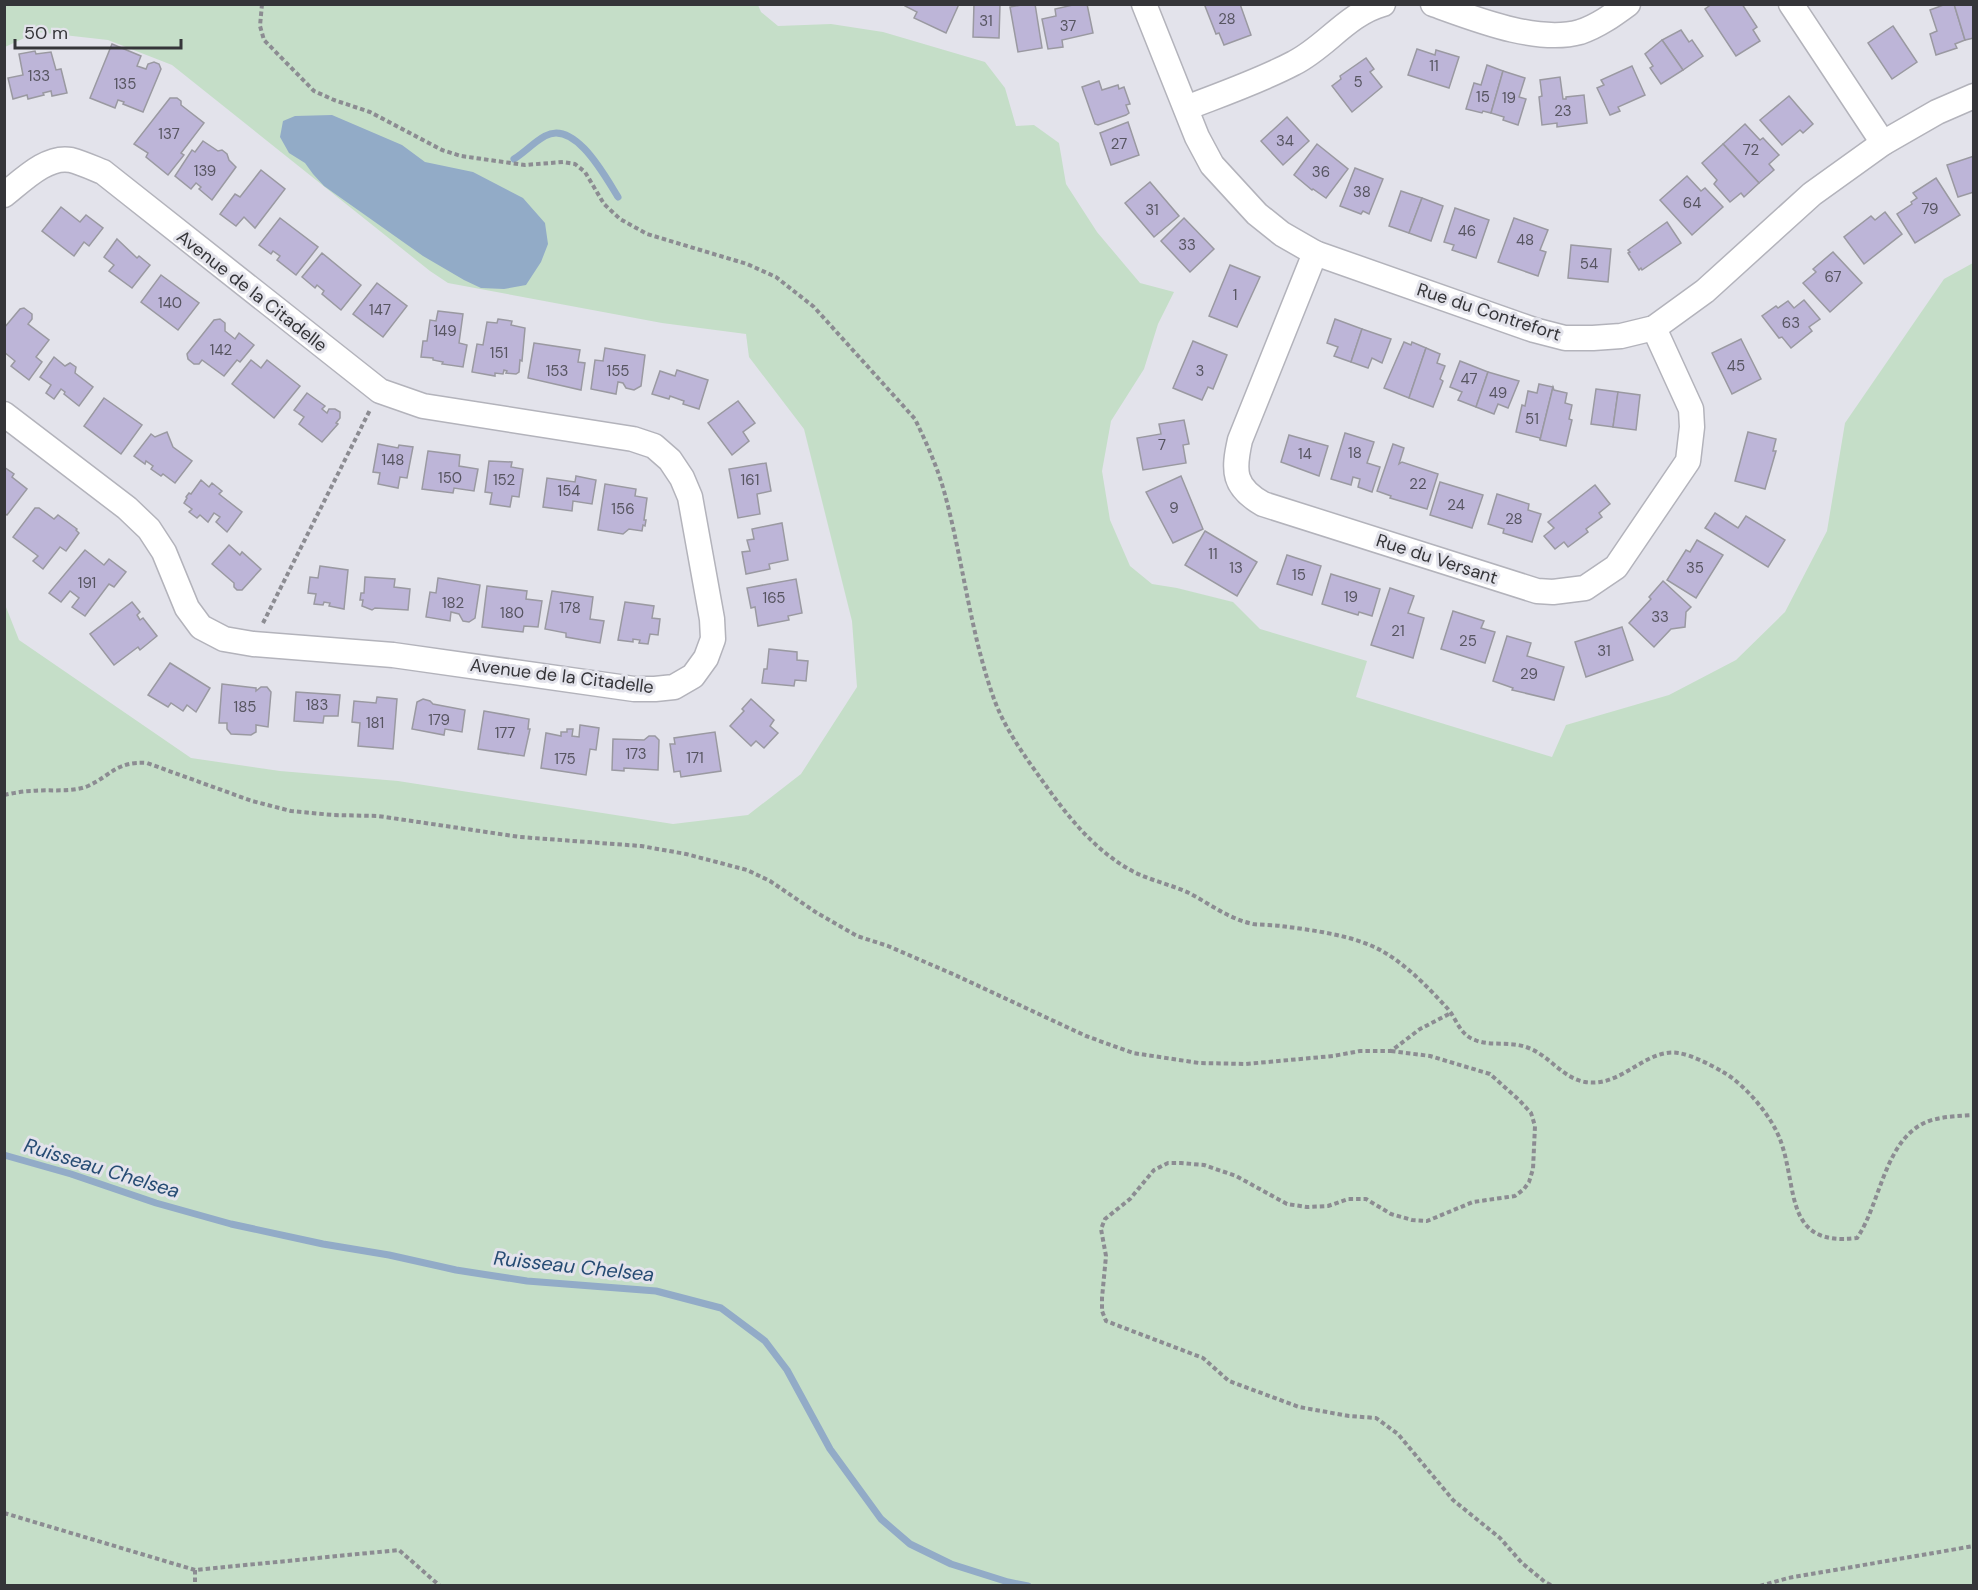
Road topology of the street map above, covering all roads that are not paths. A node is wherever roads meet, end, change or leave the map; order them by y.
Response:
1 (1144, 4) edge
2 (1383, 4) edge
3 (1433, 4) edge
4 (1628, 4) edge
5 (1791, 4) edge
6 (1974, 96) edge
7 (1186, 108) junction
8 (1883, 143) junction
9 (4, 195) edge
10 (1315, 253) junction
11 (1654, 328) junction
12 (4, 414) edge

1 - 7 street, Rue du Contrefort
2 - 7 street
3 - 4 street
5 - 8 street
6 - 8 street, Rue du Contrefort
7 - 10 street, Rue du Contrefort
8 - 11 street, Rue du Contrefort
9 - 12 street, Avenue de la Citadelle
10 - 11 street, Rue du Contrefort
10 - 11 street, Rue du Versant

